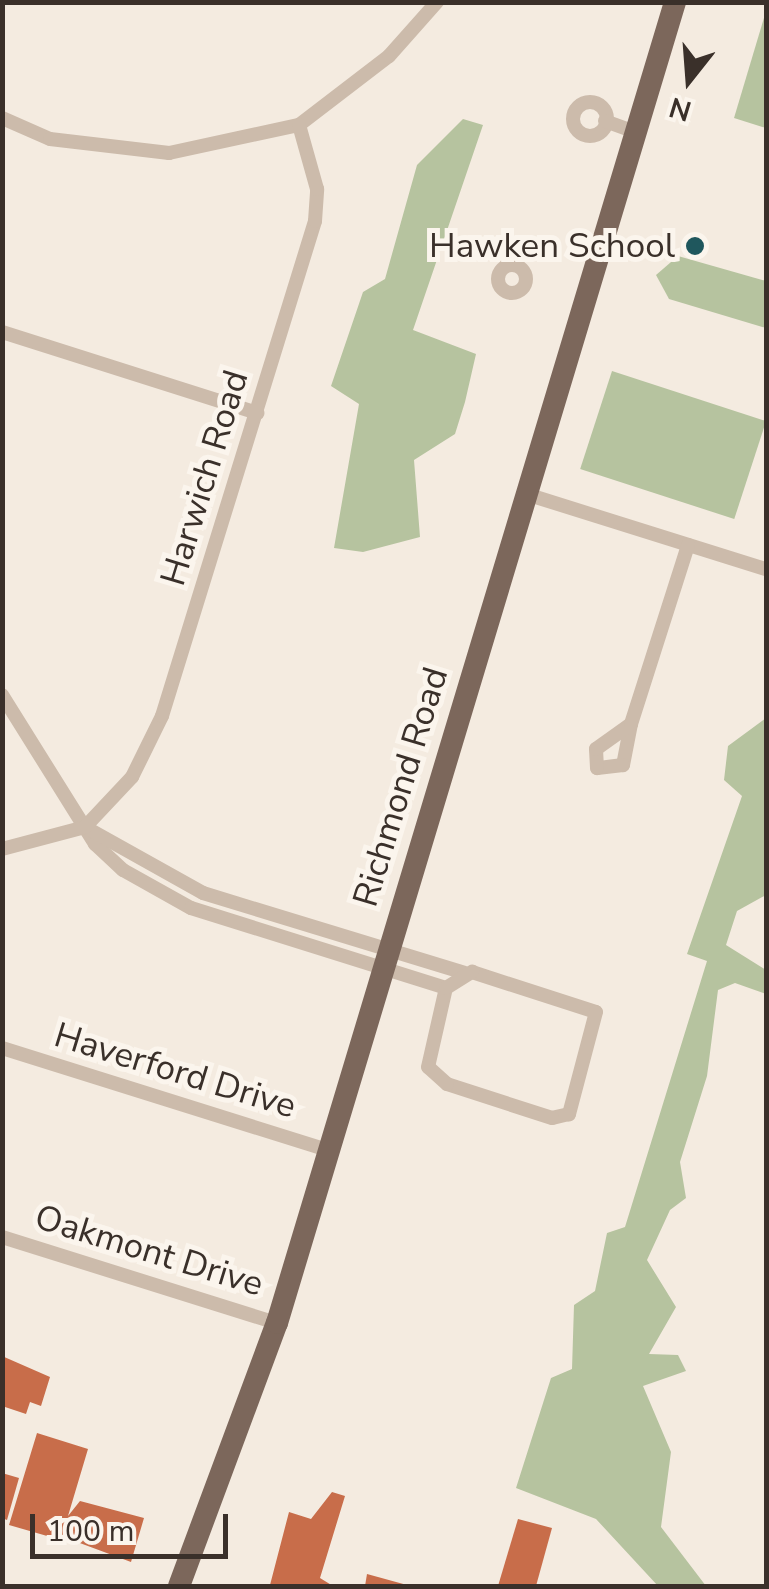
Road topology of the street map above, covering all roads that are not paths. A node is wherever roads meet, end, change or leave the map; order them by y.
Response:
1 (437, 2) edge
2 (675, 2) edge
3 (2, 118) edge
4 (605, 121) dead end
5 (300, 125) junction
6 (636, 132) junction
7 (2, 332) edge
8 (257, 412) junction
9 (526, 494) junction
10 (688, 545) junction
11 (766, 569) edge
12 (2, 695) edge
13 (631, 724) dead end
14 (84, 827) junction
15 (2, 848) edge
16 (386, 960) junction
17 (464, 973) junction
18 (446, 988) junction
19 (2, 1048) edge
20 (330, 1151) junction
21 (2, 1237) edge
22 (277, 1323) junction
23 (179, 1586) edge

1 - 5 street
2 - 6 main road, Richmond Road
3 - 5 street
4 - 6 street
5 - 8 street, Harwich Road
6 - 9 main road, Richmond Road
7 - 8 street
8 - 14 street, Harwich Road
9 - 10 street
9 - 16 main road, Richmond Road
10 - 11 street
10 - 13 street
12 - 14 street
14 - 15 street
14 - 16 street
16 - 17 street
16 - 18 street
16 - 20 main road, Richmond Road
17 - 18 street
17 - 18 street
19 - 20 street, Haverford Drive
20 - 22 main road, Richmond Road
21 - 22 street, Oakmont Drive
22 - 23 main road, Richmond Road

